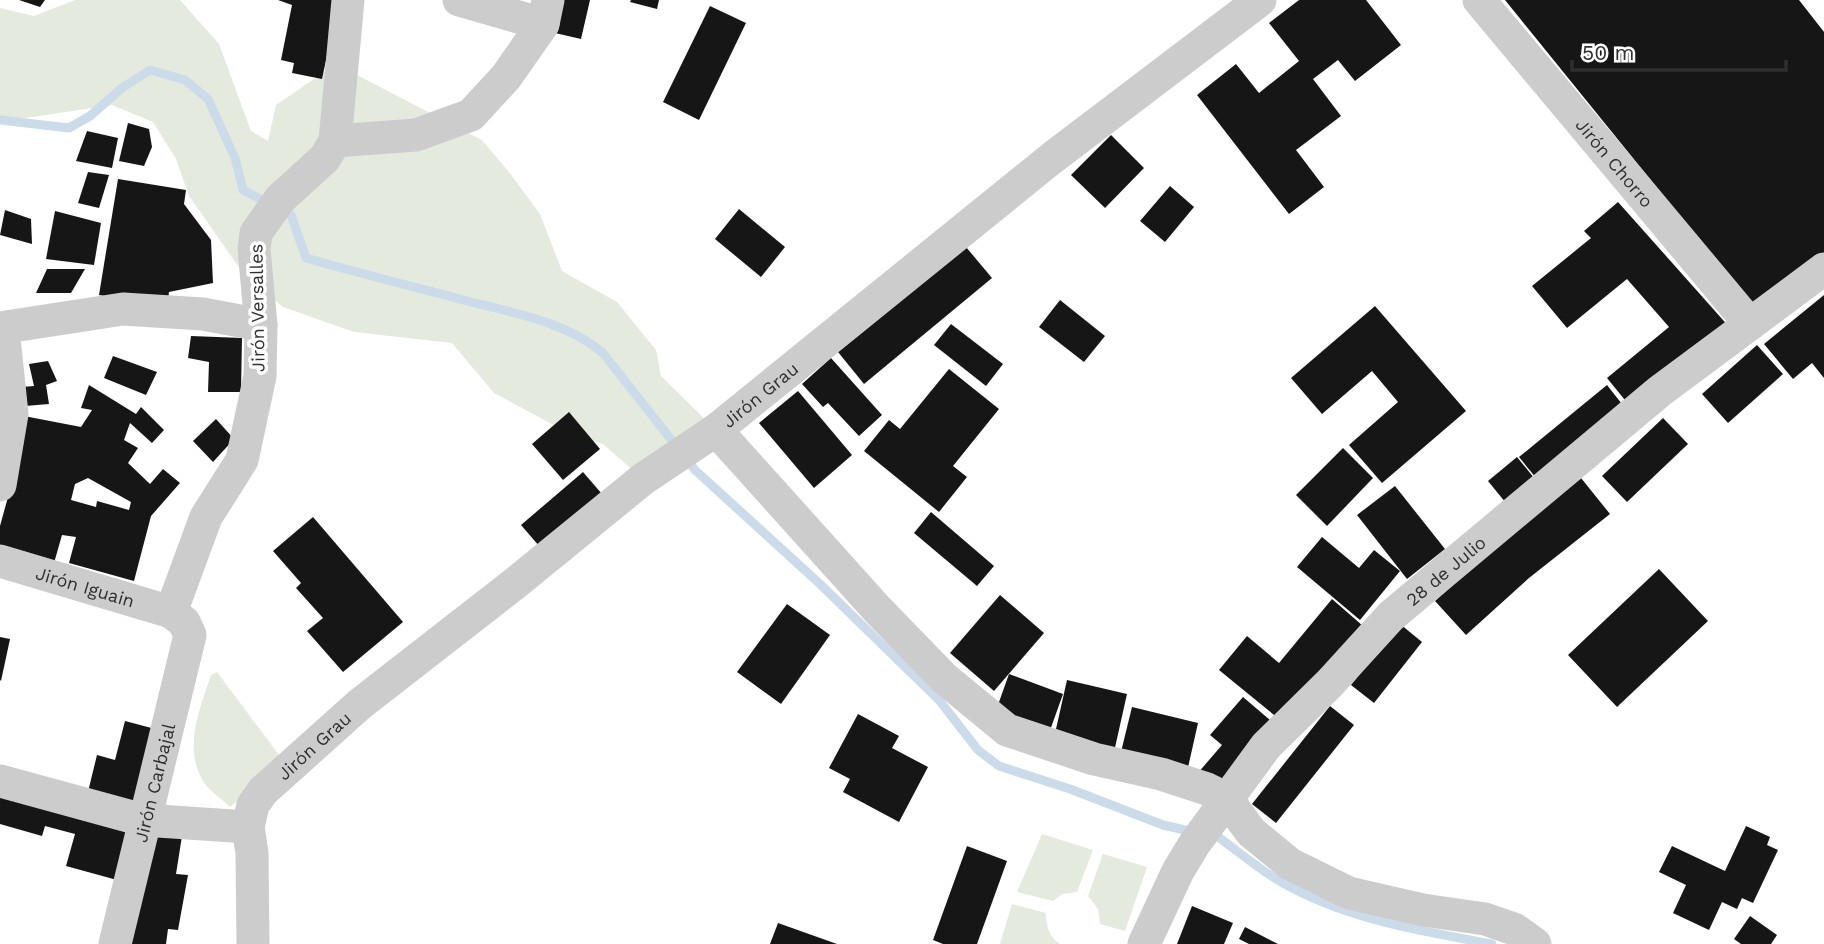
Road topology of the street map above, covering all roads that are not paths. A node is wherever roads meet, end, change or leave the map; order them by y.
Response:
1 (348, 0) edge
2 (460, 0) edge
3 (1259, 0) edge
4 (1479, 0) edge
5 (546, 12) edge
6 (330, 149) junction
7 (1824, 269) edge
8 (1750, 324) junction
9 (261, 325) junction
10 (1, 328) edge
11 (716, 429) junction
12 (0, 485) edge
13 (0, 561) edge
14 (178, 617) junction
15 (0, 781) edge
16 (1225, 802) junction
17 (144, 820) junction
18 (250, 840) junction
19 (1529, 939) edge
20 (115, 944) edge
21 (253, 944) edge
22 (1144, 944) edge

1 - 6 street
2 - 5 street
3 - 11 street, Jirón Grau
4 - 8 street, Jirón Chorro
5 - 6 street
6 - 9 street, Jirón Versalles
7 - 8 street, 28 de Julio
8 - 16 street, 28 de Julio
9 - 10 street
9 - 14 street, Jirón Versalles
10 - 12 street
11 - 16 street
11 - 18 street, Jirón Grau
13 - 14 street, Jirón Iguain
14 - 17 street, Jirón Carbajal
15 - 17 street
16 - 19 street
16 - 22 street, 28 de Julio
17 - 18 street
17 - 20 street, Jirón Carbajal
18 - 21 street

